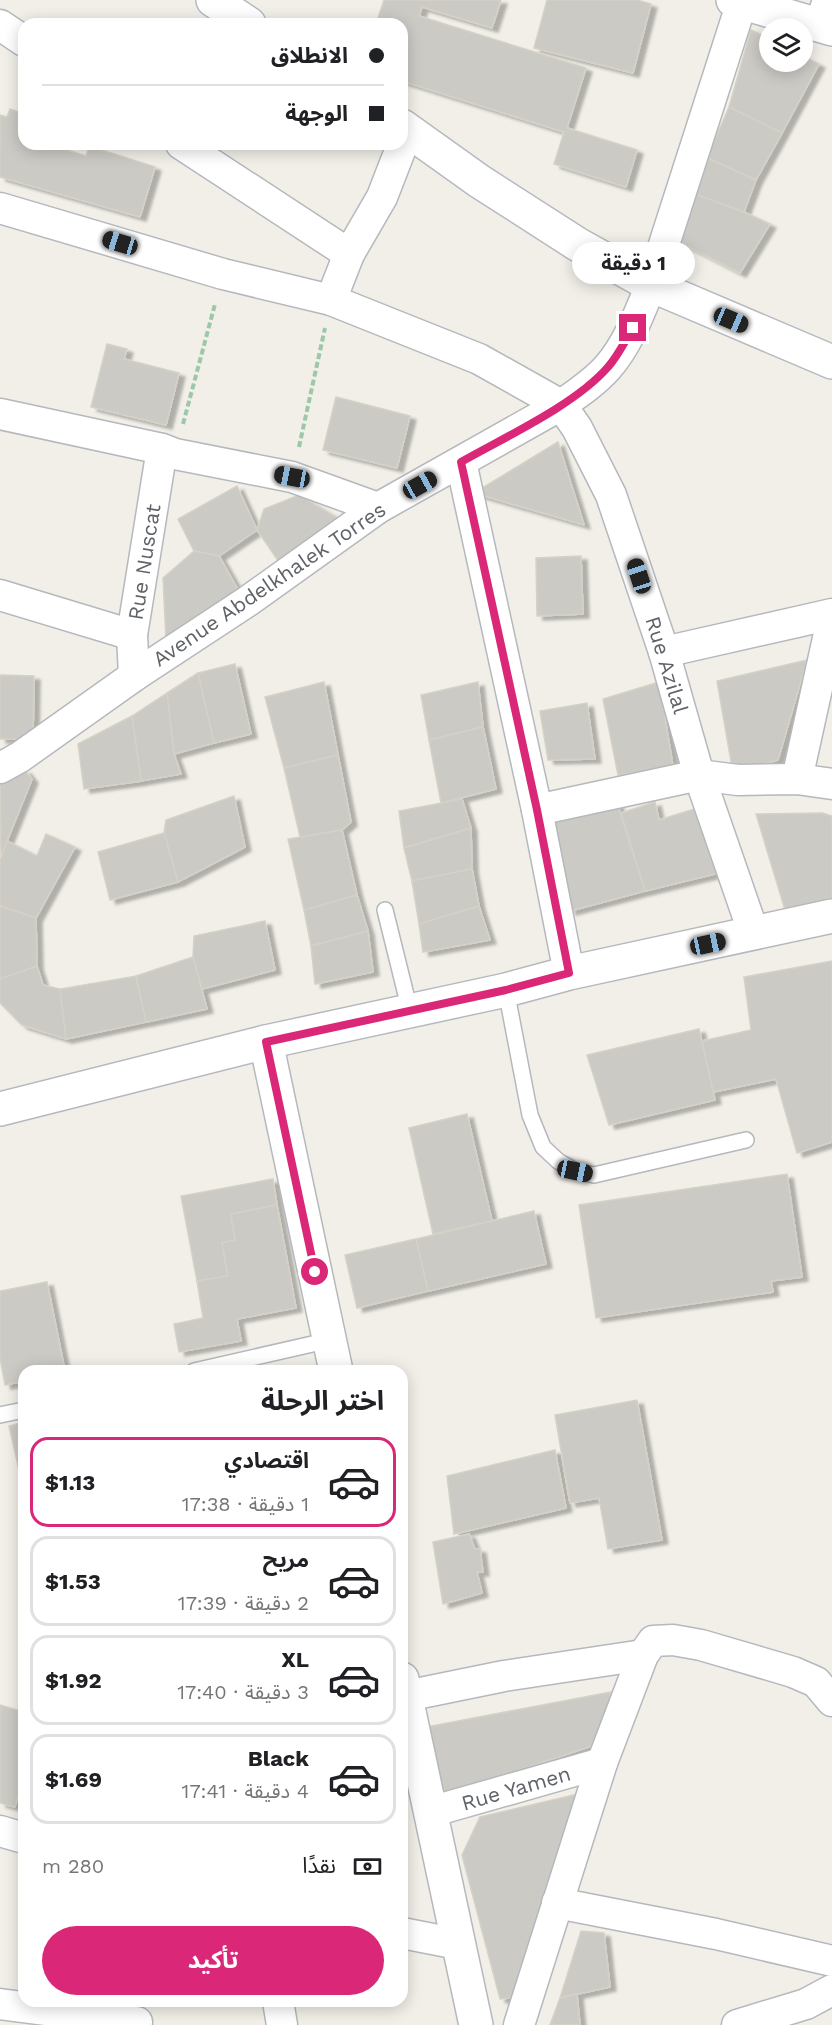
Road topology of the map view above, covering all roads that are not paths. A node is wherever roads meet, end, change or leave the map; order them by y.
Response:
1 (213, 0) edge
2 (737, 1) edge
3 (240, 18) edge
4 (827, 18) edge
5 (0, 25) edge
6 (18, 37) edge
7 (408, 130) edge
8 (190, 150) edge
9 (398, 150) edge
10 (0, 208) edge
11 (349, 254) junction
12 (651, 285) junction
13 (331, 300) junction
14 (828, 354) edge
15 (561, 405) junction
16 (0, 415) edge
17 (169, 452) junction
18 (461, 462) junction
19 (378, 508) junction
20 (0, 595) edge
21 (832, 614) edge
22 (832, 620) edge
23 (132, 634) junction
24 (664, 652) junction
25 (134, 676) junction
26 (0, 768) edge
27 (699, 775) junction
28 (797, 778) junction
29 (832, 784) edge
30 (537, 810) junction
31 (385, 910) dead end
32 (832, 916) edge
33 (754, 934) junction
34 (569, 973) junction
35 (506, 990) junction
36 (410, 1011) junction
37 (266, 1042) junction
38 (0, 1109) edge
39 (746, 1140) dead end
40 (333, 1356) edge
41 (250, 1365) edge
42 (18, 1411) edge
43 (0, 1415) edge
44 (643, 1654) junction
45 (408, 1687) edge
46 (832, 1701) edge
47 (408, 1706) edge
48 (602, 1763) junction
49 (430, 1812) junction
50 (0, 1831) edge
51 (18, 1836) edge
52 (557, 1903) junction
53 (408, 1934) edge
54 (458, 1944) junction
55 (832, 1961) edge
56 (832, 1990) edge
57 (0, 2004) edge
58 (18, 2006) edge
59 (34, 2007) edge
60 (279, 2007) edge
61 (138, 2016) edge
62 (282, 2025) edge
63 (476, 2025) edge
64 (519, 2025) edge
65 (737, 2025) edge

1 - 3 street
2 - 4 street
2 - 12 street, Avenue Abdelkhalek Torres
5 - 6 street
7 - 12 street
8 - 11 street
9 - 11 street
10 - 13 street
11 - 13 street
12 - 14 street
12 - 15 street, Avenue Abdelkhalek Torres
13 - 15 street
15 - 18 street, Avenue Abdelkhalek Torres
15 - 24 street, Rue Azilal
16 - 17 street
17 - 19 street
17 - 23 street, Rue Nuscat
18 - 19 street, Avenue Abdelkhalek Torres
18 - 30 street
19 - 25 street, Avenue Abdelkhalek Torres
20 - 23 street
21 - 24 street
22 - 28 street
23 - 25 street, Rue Nuscat
24 - 27 street, Rue Azilal
25 - 26 street, Avenue Abdelkhalek Torres
27 - 28 street
27 - 30 street
27 - 33 street, Rue Azilal
28 - 29 street
30 - 34 street
31 - 36 lane
32 - 33 street
33 - 34 street
34 - 35 street
35 - 36 street
35 - 39 lane
36 - 37 street
37 - 38 street
37 - 40 street
40 - 41 lane
42 - 43 lane
44 - 45 street
44 - 46 street
44 - 48 street
47 - 49 street
48 - 49 street, Rue Yamen
48 - 52 street
49 - 54 street
50 - 51 street
52 - 55 street
52 - 64 street
53 - 54 street
54 - 63 street
56 - 65 street
57 - 58 street
59 - 61 street
60 - 62 street

